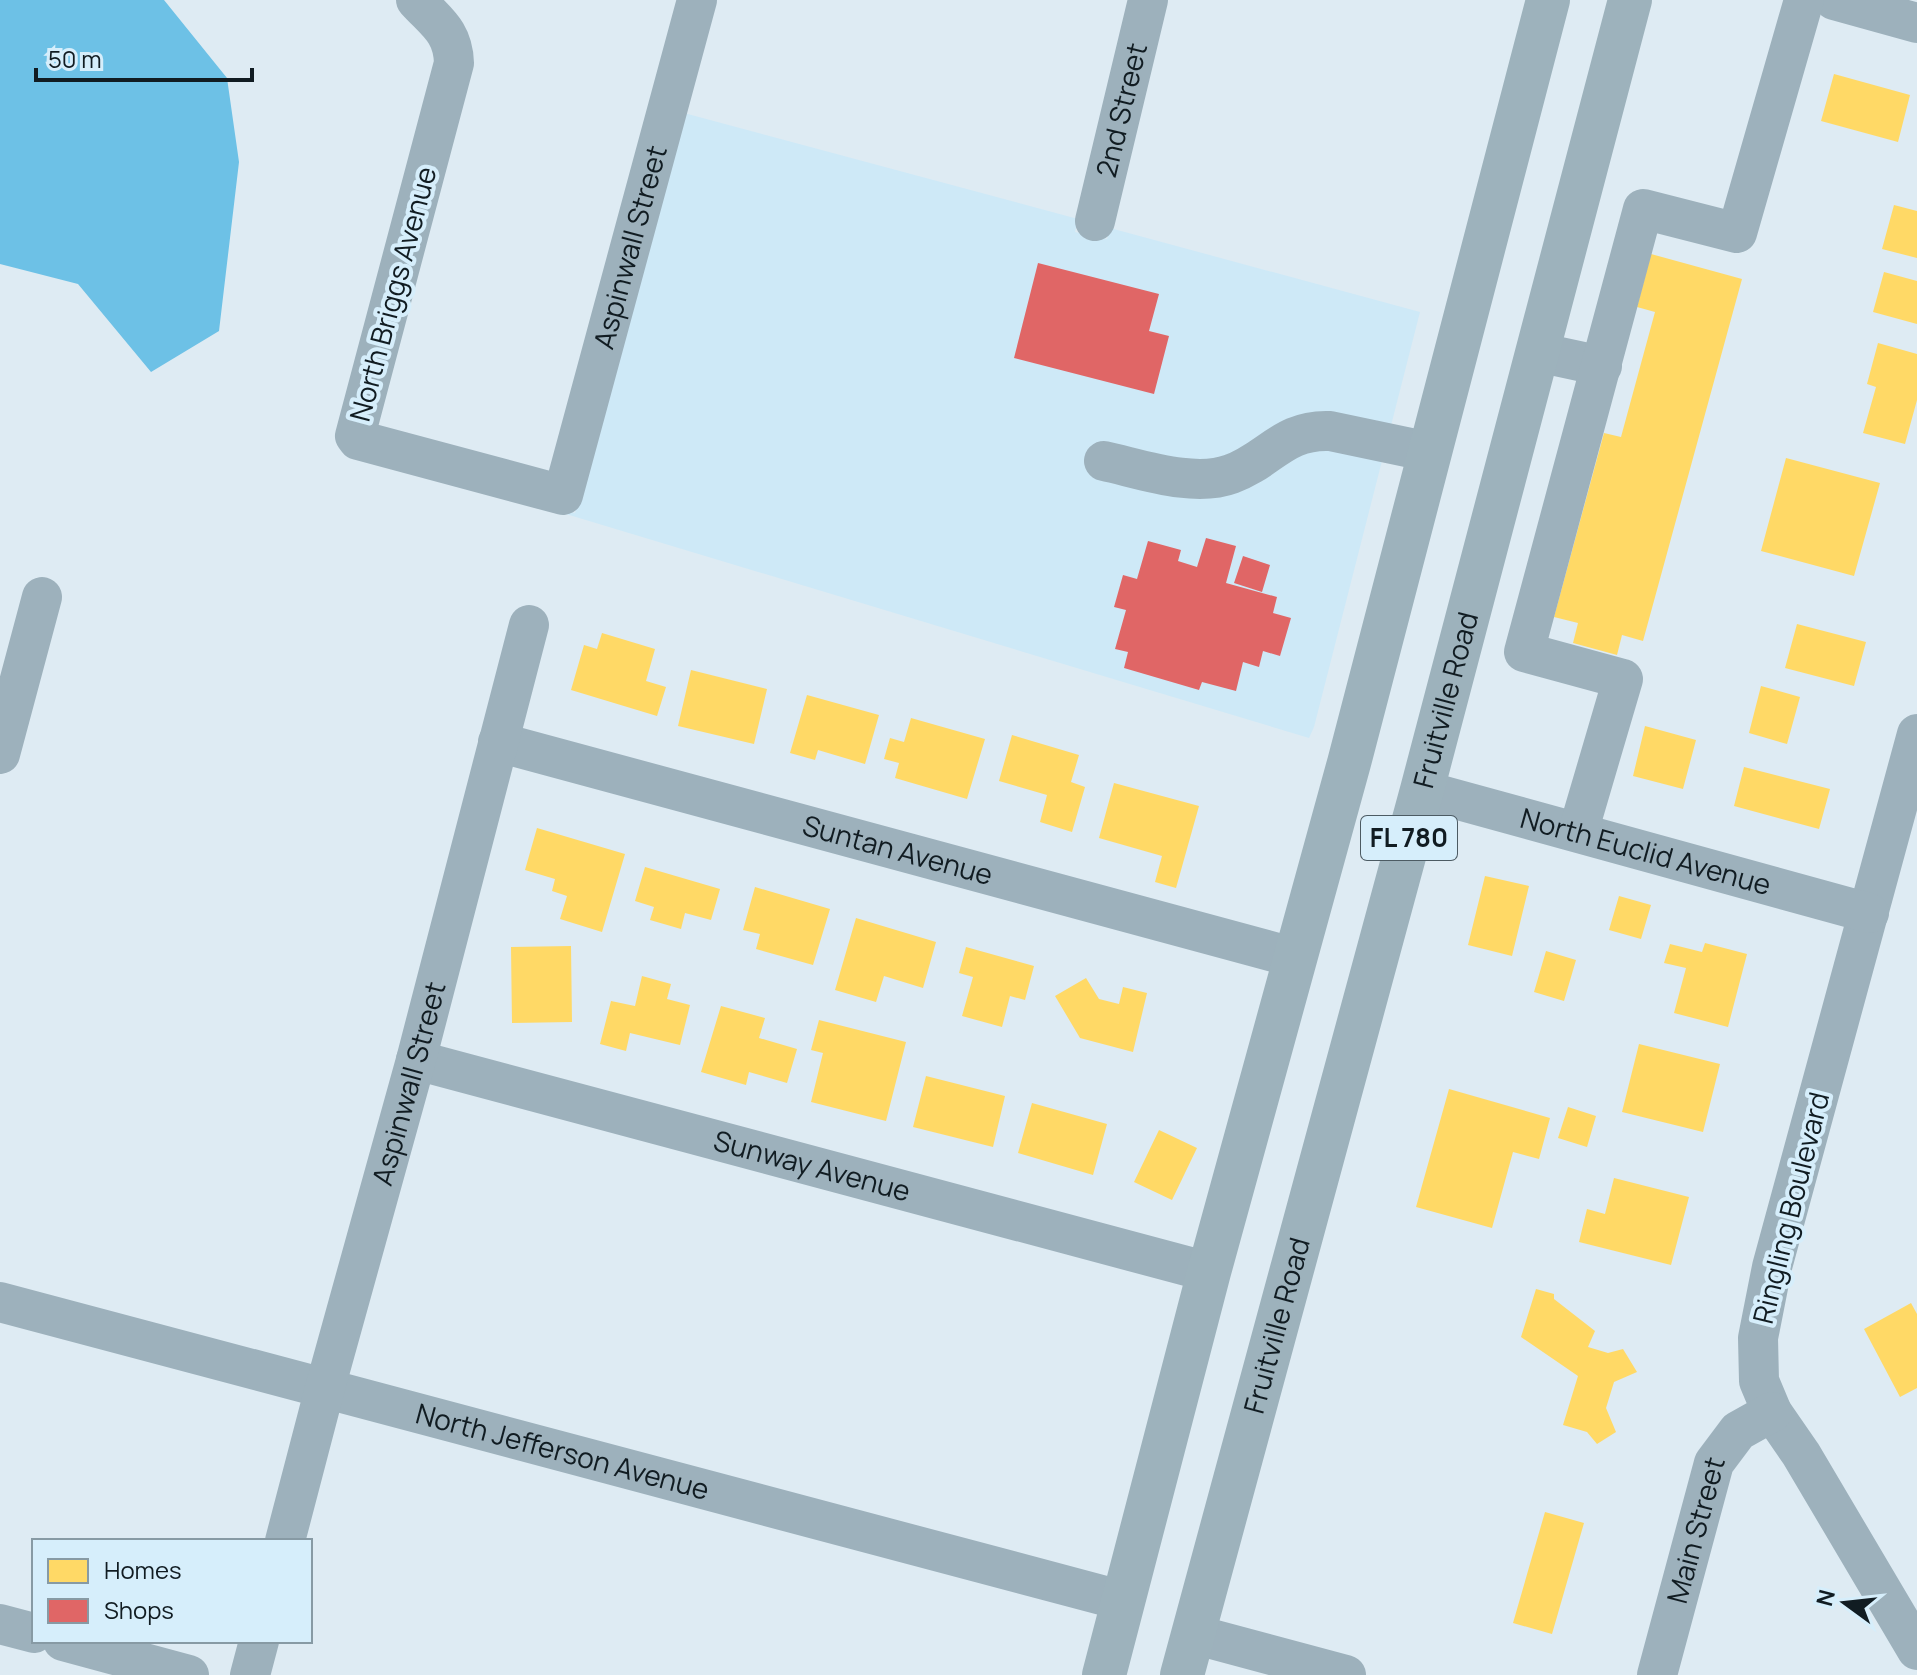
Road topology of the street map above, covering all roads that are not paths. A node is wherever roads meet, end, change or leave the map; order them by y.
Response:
1 (416, 0) edge
2 (697, 0) edge
3 (1148, 0) edge
4 (1548, 0) edge
5 (1601, 0) edge
6 (1630, 0) edge
7 (1804, 0) edge
8 (1834, 0) edge
9 (1917, 23) edge
10 (1602, 107) junction
11 (1095, 221) dead end
12 (1537, 352) junction
13 (1602, 366) junction
14 (1430, 452) junction
15 (1104, 461) dead end
16 (563, 495) joint
17 (42, 597) dead end
18 (529, 625) dead end
19 (1917, 734) edge
20 (498, 742) junction
21 (0, 754) edge
22 (1422, 790) junction
23 (1578, 832) junction
24 (1869, 913) junction
25 (1296, 958) junction
26 (416, 1060) junction
27 (1209, 1272) junction
28 (0, 1302) edge
29 (325, 1388) junction
30 (1772, 1412) junction
31 (286, 1539) edge
32 (1124, 1601) junction
33 (0, 1624) edge
34 (32, 1632) edge
35 (1193, 1634) junction
36 (70, 1643) edge
37 (258, 1643) edge
38 (1917, 1650) edge
39 (189, 1675) edge
40 (250, 1675) edge
41 (1104, 1675) edge
42 (1182, 1675) edge
43 (1346, 1675) edge
44 (1657, 1675) edge

1 - 16 street, North Briggs Avenue
2 - 16 street, Aspinwall Street
3 - 11 street, 2nd Street
4 - 14 main road, FL 780
5 - 10 main road
6 - 10 main road, Fruitville Road / FL 780
7 - 13 street
8 - 9 street
10 - 12 main road, Fruitville Road / FL 780
12 - 13 street
12 - 22 main road, Fruitville Road / FL 780
13 - 23 street
14 - 15 street
14 - 25 main road, FL 780
17 - 21 street
18 - 20 street, Aspinwall Street
19 - 24 street, Ringling Boulevard
20 - 25 street, Suntan Avenue
20 - 26 street, Aspinwall Street
22 - 23 street, North Euclid Avenue
22 - 35 main road, Fruitville Road / FL 780
23 - 24 street, North Euclid Avenue
24 - 30 street, Ringling Boulevard
25 - 27 main road, FL 780
26 - 27 street, Sunway Avenue
26 - 29 street, Aspinwall Street
27 - 32 main road, FL 780
28 - 29 street, North Jefferson Avenue
29 - 31 street, Aspinwall Street
29 - 32 street, North Jefferson Avenue
30 - 38 street, Ringling Boulevard
30 - 44 street, Main Street
32 - 41 main road, FL 780
33 - 34 street
35 - 42 main road, Fruitville Road / FL 780
35 - 43 street
36 - 39 street
37 - 40 street

